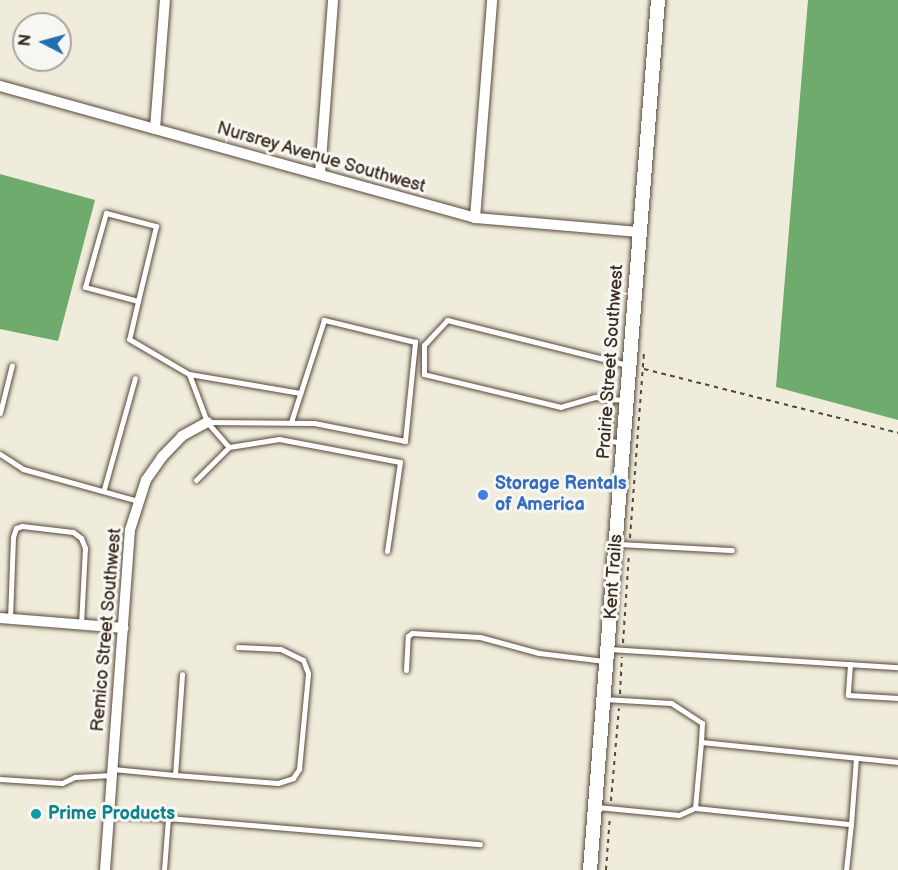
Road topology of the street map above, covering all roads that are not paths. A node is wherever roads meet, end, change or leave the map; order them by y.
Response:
1 (165, 0) edge
2 (333, 0) edge
3 (492, 0) edge
4 (658, 0) edge
5 (0, 86) edge
6 (155, 129) junction
7 (320, 174) junction
8 (475, 218) junction
9 (639, 232) junction
10 (138, 301) junction
11 (415, 342) junction
12 (424, 345) junction
13 (12, 365) dead end
14 (629, 366) junction
15 (189, 374) junction
16 (135, 378) dead end
17 (300, 393) junction
18 (610, 399) junction
19 (626, 400) junction
20 (0, 413) edge
21 (207, 422) junction
22 (291, 422) junction
23 (623, 442) junction
24 (229, 447) junction
25 (0, 454) edge
26 (196, 480) dead end
27 (104, 489) junction
28 (138, 501) junction
29 (615, 544) junction
30 (732, 550) dead end
31 (387, 551) dead end
32 (5, 619) edge
33 (81, 625) junction
34 (124, 628) junction
35 (238, 646) dead end
36 (607, 655) junction
37 (850, 664) junction
38 (898, 667) edge
39 (406, 670) dead end
40 (182, 674) dead end
41 (898, 698) edge
42 (604, 699) junction
43 (702, 742) junction
44 (856, 758) junction
45 (898, 762) edge
46 (112, 772) junction
47 (175, 775) junction
48 (0, 779) edge
49 (595, 807) junction
50 (696, 808) junction
51 (109, 815) junction
52 (168, 818) junction
53 (851, 824) junction
54 (480, 844) dead end
55 (105, 870) edge
56 (164, 870) edge
57 (590, 870) edge
58 (846, 870) edge

1 - 6 street
2 - 7 street
3 - 8 street
4 - 9 street, Prairie Street Southwest
5 - 6 street, Nursrey Avenue Southwest
6 - 7 street, Nursrey Avenue Southwest
7 - 8 street, Nursrey Avenue Southwest
8 - 9 street, Nursrey Avenue Southwest
9 - 14 street, Prairie Street Southwest
10 - 10 lane
10 - 15 lane
11 - 12 lane
11 - 17 lane
11 - 22 lane
12 - 14 lane
12 - 18 lane
13 - 20 lane
14 - 19 street, Prairie Street Southwest
15 - 17 lane
15 - 21 lane
16 - 27 lane
17 - 22 lane
18 - 19 lane
18 - 23 lane
19 - 23 street, Prairie Street Southwest
21 - 22 lane
21 - 24 lane
21 - 28 street, Remico Street Southwest
23 - 29 street, Prairie Street Southwest
24 - 26 lane
24 - 31 lane
25 - 27 lane
27 - 28 lane
28 - 34 street, Remico Street Southwest
29 - 30 lane
29 - 36 street, Prairie Street Southwest
32 - 33 street
32 - 33 lane
33 - 34 street
34 - 46 street, Remico Street Southwest
35 - 47 lane
36 - 37 lane
36 - 39 lane
36 - 42 street, Prairie Street Southwest
37 - 38 lane
37 - 41 lane
40 - 47 lane
42 - 43 lane
42 - 49 street, Prairie Street Southwest
43 - 44 lane
43 - 50 lane
44 - 45 lane
44 - 53 lane
46 - 47 lane
46 - 48 lane
46 - 51 street, Remico Street Southwest
49 - 50 lane
49 - 57 street, Prairie Street Southwest
50 - 53 lane
51 - 52 lane
51 - 55 street, Remico Street Southwest
52 - 54 lane
52 - 56 lane
53 - 58 lane

